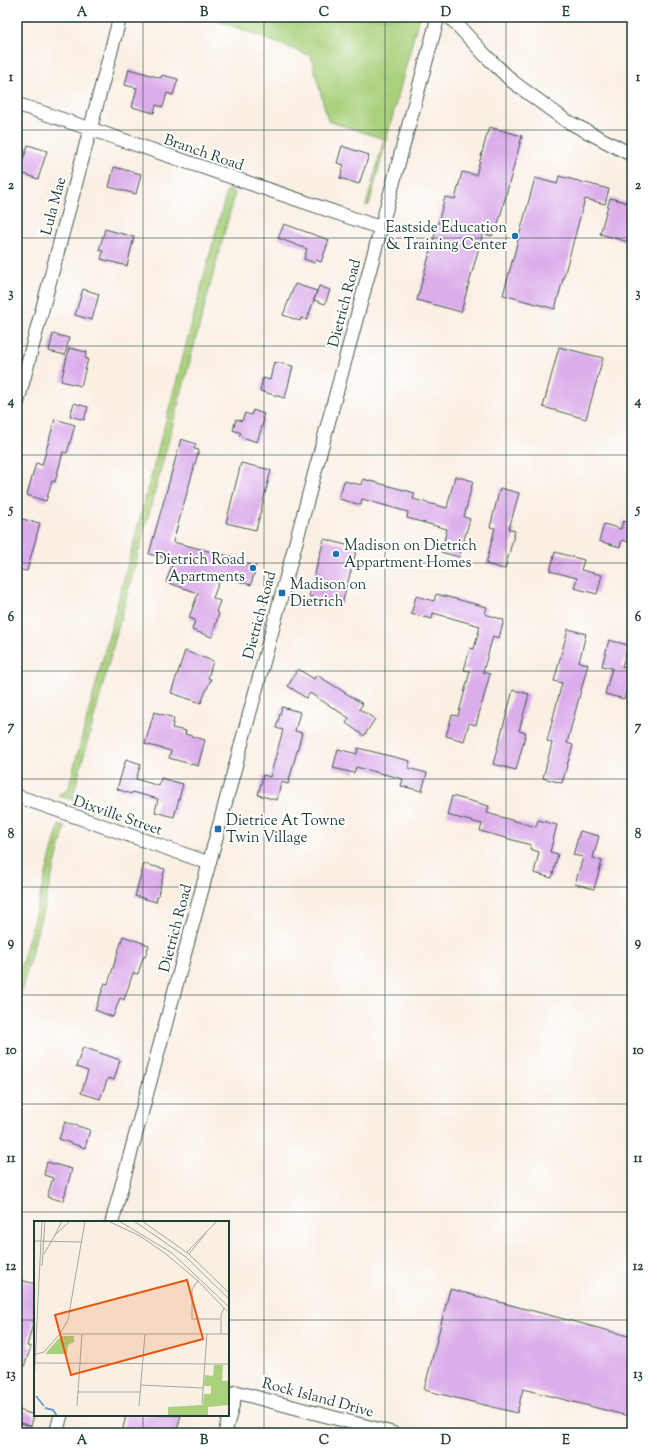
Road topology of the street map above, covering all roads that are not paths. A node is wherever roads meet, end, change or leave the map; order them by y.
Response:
1 (120, 17) edge
2 (438, 17) edge
3 (450, 17) edge
4 (17, 104) edge
5 (90, 130) junction
6 (632, 155) edge
7 (381, 228) junction
8 (17, 404) edge
9 (17, 796) edge
10 (209, 863) junction
11 (112, 1221) edge
12 (61, 1416) edge
13 (56, 1433) edge
14 (225, 1433) edge
15 (392, 1433) edge

1 - 5 street, Lula Mae
2 - 7 street, Dietrich Road
3 - 6 street
4 - 5 street, Branch Road
5 - 7 street, Branch Road
5 - 8 street, Lula Mae
7 - 10 street, Dietrich Road
9 - 10 street, Dixville Street
10 - 11 street, Dietrich Road
12 - 13 street
14 - 15 street, Rock Island Drive

